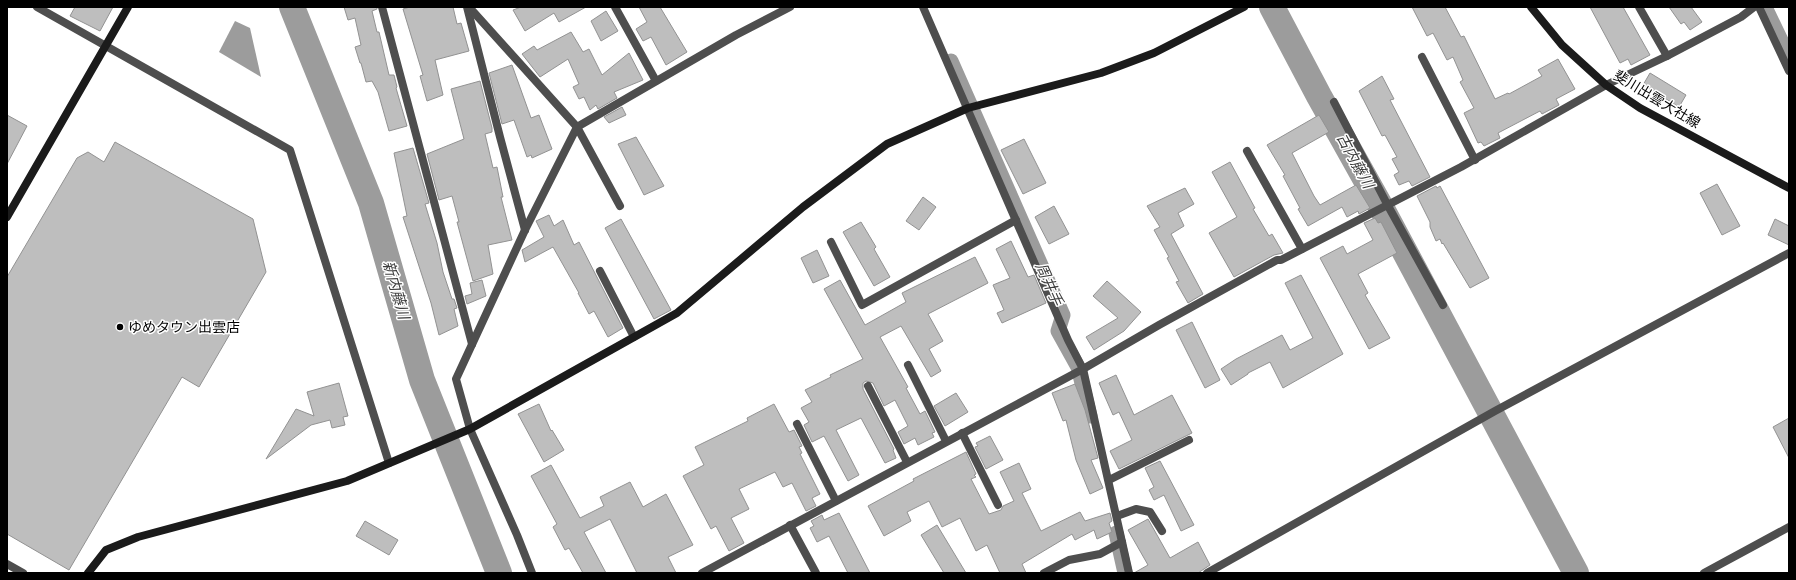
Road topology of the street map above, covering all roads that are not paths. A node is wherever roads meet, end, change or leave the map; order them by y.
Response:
1 (37, 7) edge
2 (128, 7) edge
3 (382, 7) edge
4 (468, 7) edge
5 (615, 7) edge
6 (790, 7) edge
7 (923, 7) edge
8 (1244, 7) edge
9 (1531, 7) edge
10 (1639, 7) edge
11 (1754, 7) edge
12 (1759, 7) edge
13 (107, 45) junction
14 (1666, 56) junction
15 (1422, 57) dead end
16 (1789, 71) edge
17 (656, 81) junction
18 (1606, 85) junction
19 (1334, 102) dead end
20 (968, 108) junction
21 (577, 127) junction
22 (1247, 151) dead end
23 (1475, 160) junction
24 (1789, 188) edge
25 (1387, 204) junction
26 (620, 206) dead end
27 (7, 217) edge
28 (1016, 220) junction
29 (526, 230) junction
30 (831, 242) dead end
31 (1302, 249) junction
32 (1789, 253) edge
33 (600, 271) dead end
34 (1443, 305) dead end
35 (634, 337) junction
36 (472, 344) junction
37 (908, 366) dead end
38 (1083, 368) junction
39 (868, 386) dead end
40 (797, 424) dead end
41 (470, 429) junction
42 (962, 433) junction
43 (1189, 440) dead end
44 (946, 441) junction
45 (907, 462) junction
46 (389, 463) junction
47 (1108, 480) junction
48 (836, 501) junction
49 (998, 505) dead end
50 (1117, 516) junction
51 (790, 525) junction
52 (1789, 527) edge
53 (1162, 531) dead end
54 (1122, 542) junction
55 (7, 564) edge
56 (23, 573) edge
57 (88, 573) edge
58 (532, 573) edge
59 (702, 573) edge
60 (816, 573) edge
61 (1044, 573) edge
62 (1129, 573) edge
63 (1207, 573) edge
64 (1704, 573) edge

1 - 13 street
2 - 13 street
3 - 36 street
4 - 21 street
4 - 29 street
5 - 17 street
6 - 17 street
7 - 20 street
8 - 20 street
9 - 18 street, 斐川出雲大社線
10 - 14 street
11 - 14 street
12 - 16 street
13 - 27 street
13 - 46 street
14 - 18 street
15 - 23 street
17 - 21 street
18 - 23 street
18 - 24 street, 斐川出雲大社線
19 - 25 street
20 - 28 street
20 - 35 street
21 - 26 street
21 - 29 street
22 - 31 street
23 - 25 street
25 - 31 street
25 - 34 street
28 - 30 street
28 - 38 street
29 - 36 street
31 - 38 street
32 - 63 street
33 - 35 street
35 - 41 street
36 - 41 street
37 - 44 street
38 - 42 street
38 - 47 street
39 - 45 street
40 - 48 street
41 - 46 street
41 - 58 street
42 - 44 street
42 - 49 street
43 - 47 street
44 - 45 street
45 - 48 street
46 - 57 street
47 - 50 street
48 - 51 street
50 - 53 street
50 - 54 street
51 - 59 street
51 - 60 street
52 - 64 street
54 - 61 street
54 - 62 street
55 - 56 street

